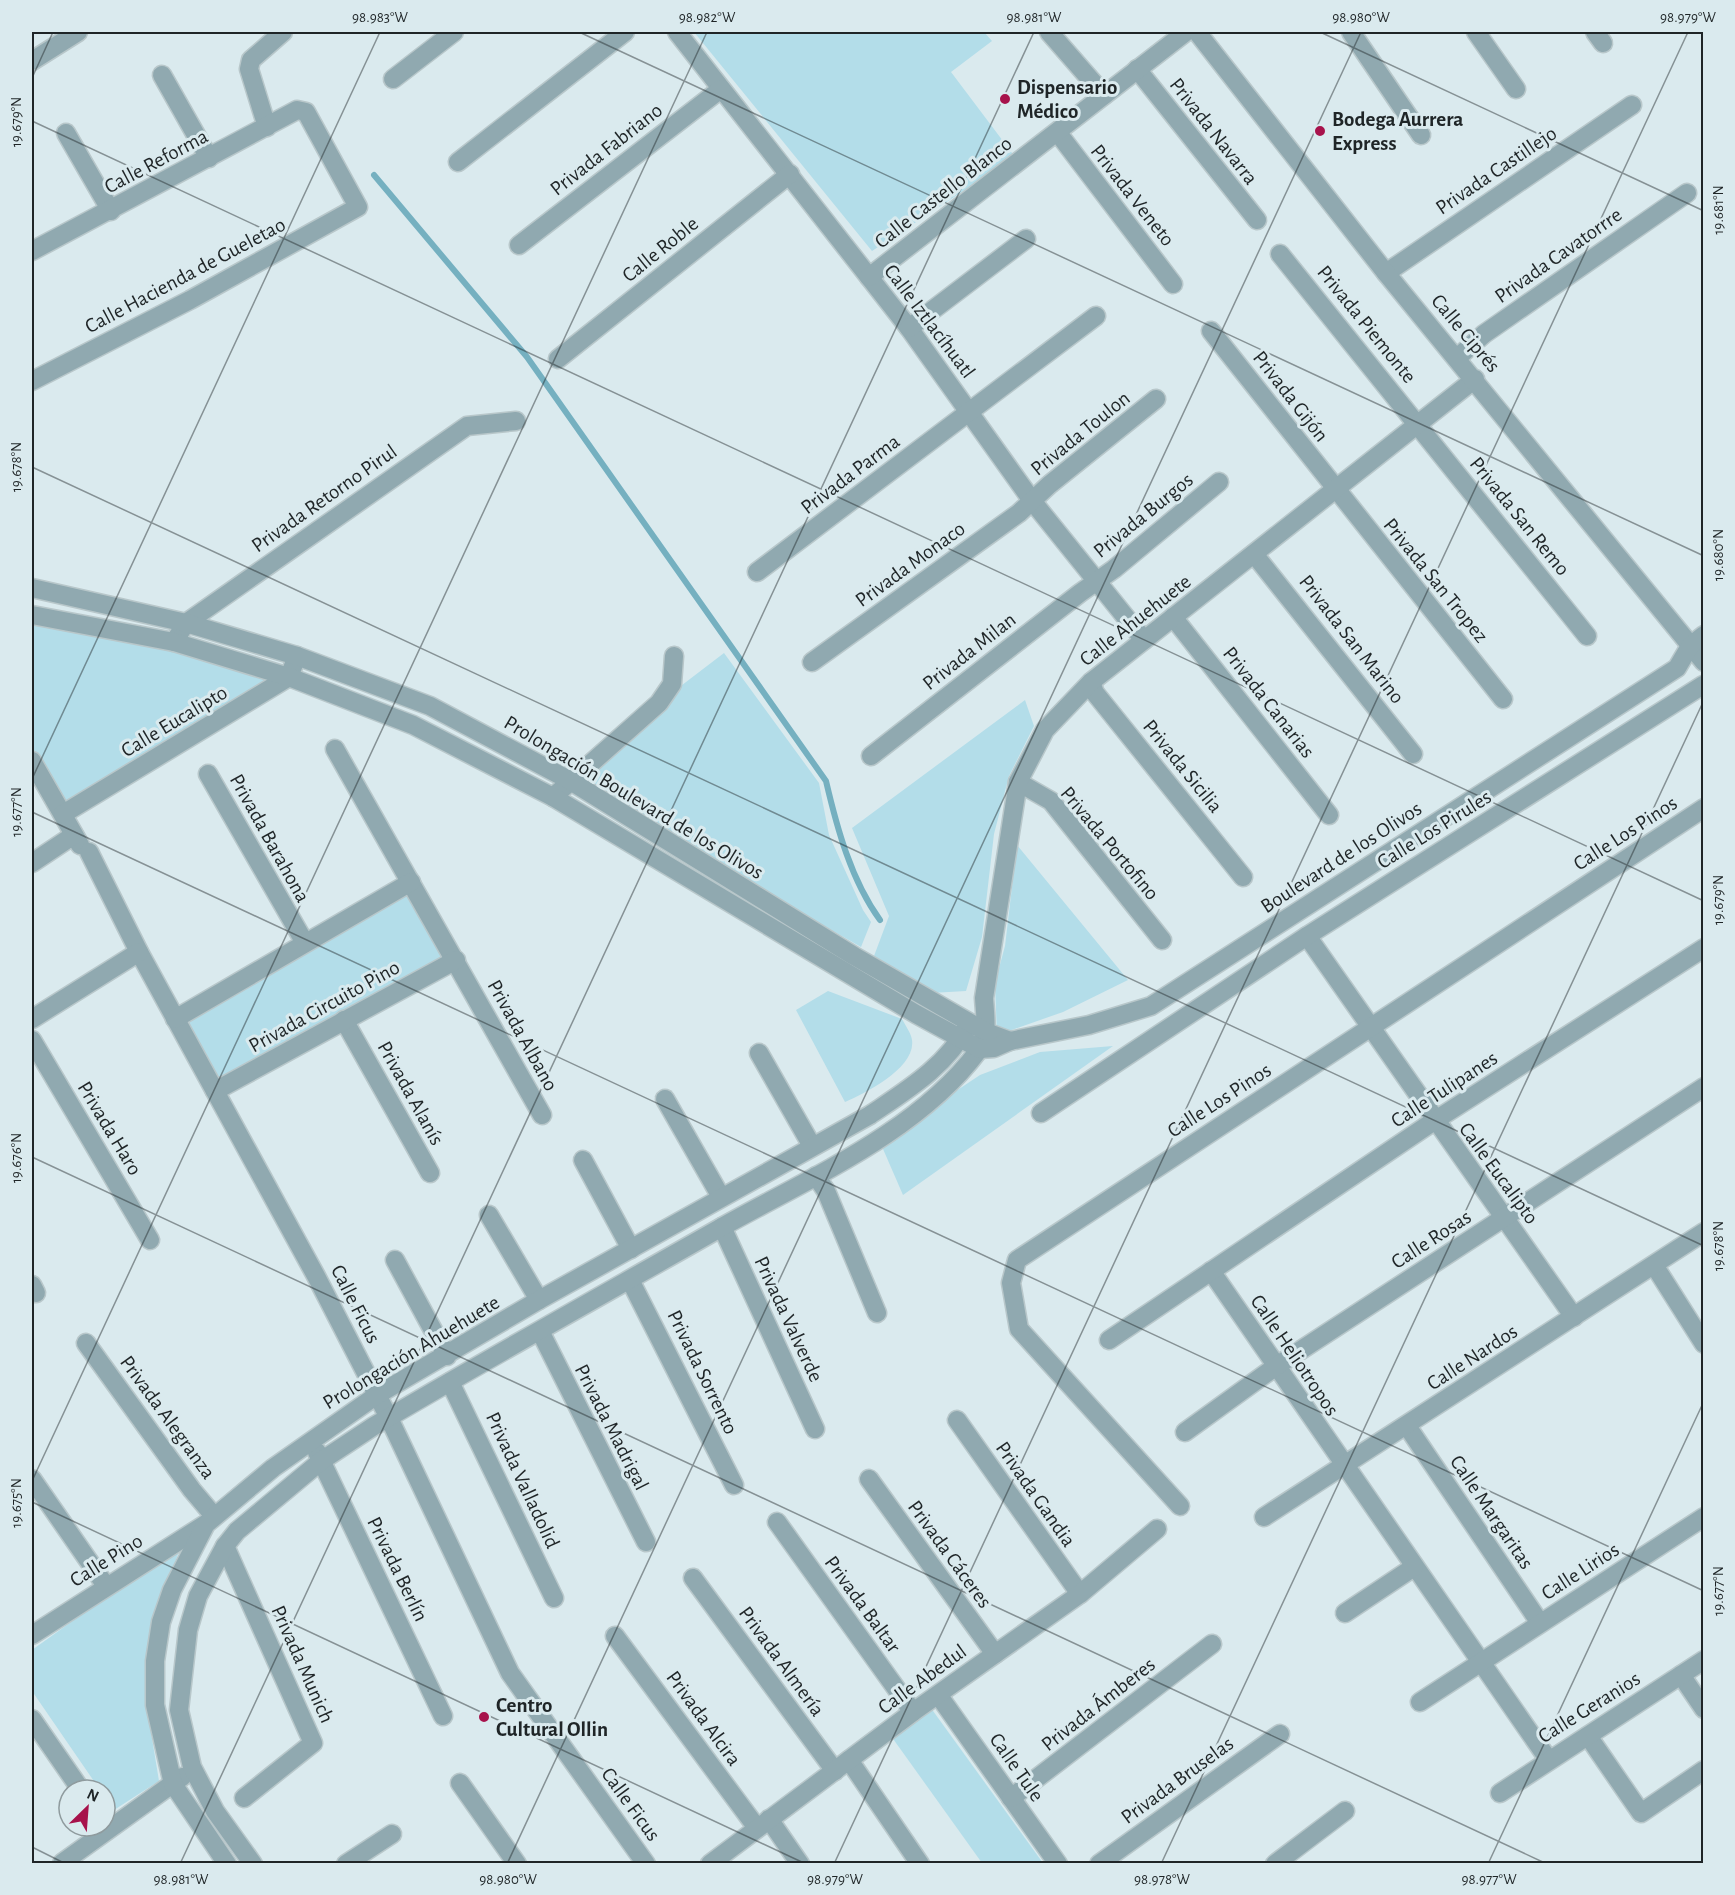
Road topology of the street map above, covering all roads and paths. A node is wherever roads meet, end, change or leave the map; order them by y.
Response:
1 (78, 32) edge
2 (283, 32) edge
3 (454, 32) edge
4 (625, 32) edge
5 (676, 32) edge
6 (1049, 32) edge
7 (1186, 32) edge
8 (1197, 32) edge
9 (1351, 32) edge
10 (1476, 32) edge
11 (32, 62) edge
12 (1137, 69) junction
13 (162, 75) dead end
14 (393, 79) dead end
15 (721, 89) junction
16 (1516, 89) dead end
17 (1104, 95) junction
18 (1632, 105) dead end
19 (267, 127) junction
20 (66, 133) dead end
21 (1058, 133) junction
22 (1421, 135) dead end
23 (209, 158) junction
24 (458, 162) dead end
25 (790, 174) junction
26 (1687, 193) dead end
27 (358, 207) joint
28 (111, 211) junction
29 (1257, 220) dead end
30 (1026, 239) dead end
31 (519, 245) dead end
32 (32, 251) edge
33 (1280, 254) dead end
34 (1386, 273) junction
35 (869, 277) junction
36 (1173, 284) dead end
37 (1096, 316) dead end
38 (909, 328) junction
39 (1211, 331) dead end
40 (1457, 358) junction
41 (558, 359) dead end
42 (1475, 379) junction
43 (32, 381) edge
44 (1156, 399) dead end
45 (970, 412) junction
46 (516, 421) dead end
47 (1418, 424) junction
48 (1219, 482) dead end
49 (1335, 488) junction
50 (1033, 502) junction
51 (1254, 554) junction
52 (757, 572) dead end
53 (1095, 583) junction
54 (32, 588) edge
55 (32, 615) edge
56 (1173, 617) junction
57 (186, 623) junction
58 (1587, 636) dead end
59 (1144, 640) junction
60 (1697, 641) edge
61 (174, 642) junction
62 (674, 656) dead end
63 (297, 657) junction
64 (812, 662) dead end
65 (1704, 662) edge
66 (1677, 668) junction
67 (1704, 668) edge
68 (289, 677) junction
69 (1091, 682) junction
70 (1703, 685) edge
71 (1503, 699) dead end
72 (335, 749) dead end
73 (1413, 754) dead end
74 (871, 756) dead end
75 (32, 761) edge
76 (208, 774) dead end
77 (569, 780) junction
78 (1017, 782) junction
79 (553, 796) junction
80 (1704, 808) edge
81 (63, 814) junction
82 (1329, 815) dead end
83 (81, 844) junction
84 (32, 863) edge
85 (1243, 877) dead end
86 (411, 882) junction
87 (1307, 936) junction
88 (1161, 940) dead end
89 (305, 943) junction
90 (1704, 948) edge
91 (138, 952) junction
92 (456, 960) junction
93 (984, 998) junction
94 (175, 1018) junction
95 (32, 1019) edge
96 (969, 1022) junction
97 (1370, 1027) junction
98 (348, 1028) junction
99 (961, 1039) junction
100 (32, 1040) edge
101 (983, 1040) junction
102 (759, 1053) dead end
103 (1704, 1087) edge
104 (215, 1091) junction
105 (665, 1099) dead end
106 (1041, 1113) dead end
107 (542, 1114) dead end
108 (1434, 1121) junction
109 (812, 1146) junction
110 (583, 1160) dead end
111 (430, 1173) dead end
112 (816, 1176) junction
113 (721, 1197) junction
114 (489, 1215) dead end
115 (1505, 1218) junction
116 (722, 1227) junction
117 (1704, 1232) edge
118 (150, 1240) dead end
119 (631, 1249) junction
120 (395, 1260) dead end
121 (1654, 1265) junction
122 (1211, 1271) junction
123 (630, 1280) junction
124 (539, 1300) junction
125 (877, 1313) dead end
126 (1574, 1317) junction
127 (540, 1331) junction
128 (1109, 1340) dead end
129 (86, 1343) dead end
130 (1704, 1344) edge
131 (447, 1356) junction
132 (1275, 1367) junction
133 (450, 1382) junction
134 (377, 1395) junction
135 (389, 1418) junction
136 (957, 1420) dead end
137 (1407, 1426) junction
138 (815, 1429) dead end
139 (1185, 1432) dead end
140 (312, 1440) junction
141 (321, 1461) junction
142 (1343, 1464) junction
143 (32, 1479) edge
144 (869, 1479) dead end
145 (734, 1485) dead end
146 (1180, 1506) dead end
147 (1264, 1517) dead end
148 (1704, 1517) edge
149 (210, 1520) junction
150 (777, 1522) dead end
151 (1157, 1529) dead end
152 (646, 1542) dead end
153 (228, 1551) junction
154 (1414, 1567) junction
155 (693, 1578) dead end
156 (106, 1586) junction
157 (1080, 1594) junction
158 (554, 1598) dead end
159 (1345, 1613) dead end
160 (1540, 1623) junction
161 (32, 1635) edge
162 (615, 1636) dead end
163 (1212, 1644) dead end
164 (995, 1654) junction
165 (1704, 1660) edge
166 (1481, 1663) junction
167 (1681, 1675) junction
168 (939, 1696) junction
169 (1420, 1702) dead end
170 (1704, 1709) edge
171 (913, 1712) junction
172 (443, 1716) dead end
173 (32, 1719) edge
174 (1280, 1734) dead end
175 (1588, 1736) junction
176 (1548, 1759) junction
177 (842, 1765) junction
178 (192, 1767) junction
179 (1704, 1770) edge
180 (73, 1778) edge
181 (460, 1783) dead end
182 (173, 1785) junction
183 (1500, 1793) dead end
184 (244, 1798) dead end
185 (1011, 1798) junction
186 (1345, 1811) dead end
187 (117, 1819) edge
188 (763, 1824) junction
189 (392, 1834) dead end
190 (92, 1838) edge
191 (62, 1863) edge
192 (227, 1863) edge
193 (253, 1863) edge
194 (346, 1863) edge
195 (517, 1863) edge
196 (646, 1863) edge
197 (710, 1863) edge
198 (800, 1863) edge
199 (920, 1863) edge
200 (1058, 1863) edge
201 (1099, 1863) edge
202 (1275, 1863) edge

1 - 11 street
2 - 19 street
3 - 14 street
4 - 24 street
5 - 15 street, Calle Iztlacíhuatl
6 - 17 street
7 - 12 street, Calle Castello Blanco
8 - 34 street, Calle Ciprés
9 - 22 street
10 - 16 street
12 - 17 street, Calle Castello Blanco
12 - 29 street, Privada Navarra
13 - 23 street
15 - 25 street, Calle Iztlacíhuatl
15 - 31 street, Privada Fabriano
17 - 21 street, Calle Castello Blanco
18 - 34 street, Privada Castillejo
19 - 23 street, Calle Reforma
19 - 27 street, Calle Reforma
20 - 28 street
21 - 35 street, Calle Castello Blanco
21 - 36 street, Privada Veneto
23 - 28 street, Calle Reforma
25 - 35 street, Calle Iztlacíhuatl
25 - 41 street, Calle Roble
26 - 40 street, Privada Cavatorrre
27 - 43 street, Calle Hacienda de Gueletao
28 - 32 street, Calle Reforma
30 - 38 street
33 - 47 street, Privada Piemonte
34 - 40 street, Calle Ciprés
35 - 38 street, Calle Iztlacíhuatl
37 - 45 street, Privada Parma
38 - 45 street, Calle Iztlacíhuatl
39 - 49 street, Privada Gijón
40 - 42 street, Calle Ciprés
42 - 47 street, Calle Ahuehuete
42 - 60 street, Calle Ciprés
44 - 50 street, Privada Toulon
45 - 50 street, Calle Iztlacíhuatl
45 - 52 street, Privada Parma
46 - 57 street, Privada Retorno Pirul
47 - 49 street, Calle Ahuehuete
47 - 58 street, Privada San Remo
48 - 53 street, Privada Burgos
49 - 51 street, Calle Ahuehuete
49 - 71 street, Privada San Tropez
50 - 53 street, Calle Iztlacíhuatl
50 - 64 street, Privada Monaco
51 - 56 street, Calle Ahuehuete
51 - 73 street, Privada San Marino
53 - 59 street, Calle Iztlacíhuatl
53 - 74 street, Privada Milan
54 - 57 street, Prolongación Boulevard de los Olivos
55 - 61 street, Prolongación Boulevard de los Olivos
56 - 59 street, Calle Ahuehuete
56 - 82 street, Privada Canarias
57 - 61 street, Privada Retorno Pirul
57 - 63 street, Prolongación Boulevard de los Olivos
59 - 69 street, Calle Ahuehuete
60 - 65 street, Calle Ciprés
60 - 66 street, Boulevard de los Olivos
61 - 68 street, Prolongación Boulevard de los Olivos
62 - 77 street
63 - 68 street
63 - 77 street, Prolongación Boulevard de los Olivos
66 - 67 street
66 - 101 street, Boulevard de los Olivos
68 - 79 street, Prolongación Boulevard de los Olivos
68 - 81 street, Calle Eucalipto
69 - 78 street, Calle Ahuehuete
69 - 85 street, Privada Sicilia
70 - 87 street, Calle Los Pirules
72 - 86 street, Privada Albano
75 - 81 street, Calle Ficus
76 - 89 street, Privada Barahona
77 - 79 street
77 - 96 street, Prolongación Boulevard de los Olivos
78 - 88 street, Privada Portofino
78 - 93 street, Calle Ahuehuete
79 - 99 street, Prolongación Boulevard de los Olivos
80 - 97 street, Calle Los Pinos
81 - 83 street, Calle Ficus
83 - 84 street
83 - 91 street, Calle Ficus
86 - 89 street
86 - 92 street, Privada Albano
87 - 97 street, Calle Eucalipto
87 - 106 street, Calle Los Pirules
89 - 94 street
90 - 108 street, Calle Tulipanes
91 - 94 street, Calle Ficus
91 - 95 street
92 - 98 street, Privada Circuito Pino
92 - 107 street, Privada Albano
93 - 96 street, Calle Ahuehuete
93 - 101 street, Calle Ahuehuete
94 - 104 street, Calle Ficus
96 - 99 street, Calle Ahuehuete
96 - 101 street, Prolongación Boulevard de los Olivos
97 - 108 street, Calle Eucalipto
97 - 146 street, Calle Los Pinos
98 - 104 street, Privada Circuito Pino
98 - 111 street, Privada Alanís
99 - 101 street, Prolongación Boulevard de los Olivos
99 - 109 street, Prolongación Ahuehuete
100 - 118 street, Privada Haro
101 - 112 street
102 - 109 street
103 - 115 street, Calle Rosas
104 - 134 street, Calle Ficus
105 - 113 street
108 - 115 street, Calle Eucalipto
108 - 122 street, Calle Tulipanes
109 - 113 street, Prolongación Ahuehuete
110 - 119 street
112 - 116 street
112 - 125 street
113 - 119 street, Prolongación Ahuehuete
114 - 124 street
115 - 126 street, Calle Eucalipto
115 - 132 street, Calle Rosas
116 - 123 street
116 - 138 street, Privada Valverde
117 - 121 street, Calle Nardos
119 - 124 street, Prolongación Ahuehuete
120 - 131 street
121 - 126 street, Calle Nardos
121 - 130 street
122 - 128 street, Calle Tulipanes
122 - 132 street, Calle Heliotropos
123 - 127 street
123 - 145 street, Privada Sorrento
124 - 131 street, Prolongación Ahuehuete
126 - 137 street, Calle Nardos
127 - 133 street
127 - 152 street, Privada Madrigal
129 - 149 street, Privada Alegranza
131 - 134 street, Prolongación Ahuehuete
132 - 139 street, Calle Rosas
132 - 142 street, Calle Heliotropos
133 - 135 street
133 - 158 street, Privada Valladolid
134 - 135 street, Calle Ficus
134 - 140 street, Prolongación Ahuehuete
135 - 141 street
135 - 196 street, Calle Ficus
136 - 157 street, Privada Gandia
137 - 142 street, Calle Nardos
137 - 160 street, Calle Margaritas
140 - 141 street, Privada Berlín
140 - 149 street, Prolongación Ahuehuete
141 - 153 street
141 - 172 street, Privada Berlín
142 - 147 street, Calle Nardos
142 - 154 street, Calle Heliotropos
143 - 156 street
144 - 164 street, Privada Cáceres
148 - 160 street, Calle Lirios
149 - 156 street, Calle Pino
149 - 182 street, Prolongación Ahuehuete
150 - 171 street, Privada Baltar
151 - 157 street, Calle Abedul
153 - 178 street
153 - 184 street, Privada Munich
154 - 159 street
154 - 166 street, Calle Heliotropos
155 - 177 street, Privada Almería
156 - 161 street, Calle Pino
157 - 164 street, Calle Abedul
160 - 166 street, Calle Lirios
162 - 188 street, Privada Alcira
163 - 185 street, Privada Ámberes
164 - 168 street, Calle Abedul
165 - 167 street, Calle Geranios
166 - 169 street, Calle Lirios
166 - 176 street, Calle Heliotropos
167 - 170 street
167 - 175 street, Calle Geranios
168 - 171 street, Calle Abedul
168 - 185 street, Calle Tule
171 - 177 street, Calle Abedul
173 - 180 street
174 - 201 street, Privada Bruselas
175 - 176 street, Calle Geranios
175 - 179 street
176 - 183 street, Calle Geranios
177 - 188 street, Calle Abedul
177 - 199 street, Privada Almería
178 - 182 street
178 - 193 street
181 - 195 street
182 - 187 street
182 - 192 street, Prolongación Ahuehuete
185 - 200 street, Calle Tule
186 - 202 street
188 - 197 street, Calle Abedul
188 - 198 street, Privada Alcira
189 - 194 street
190 - 191 street

